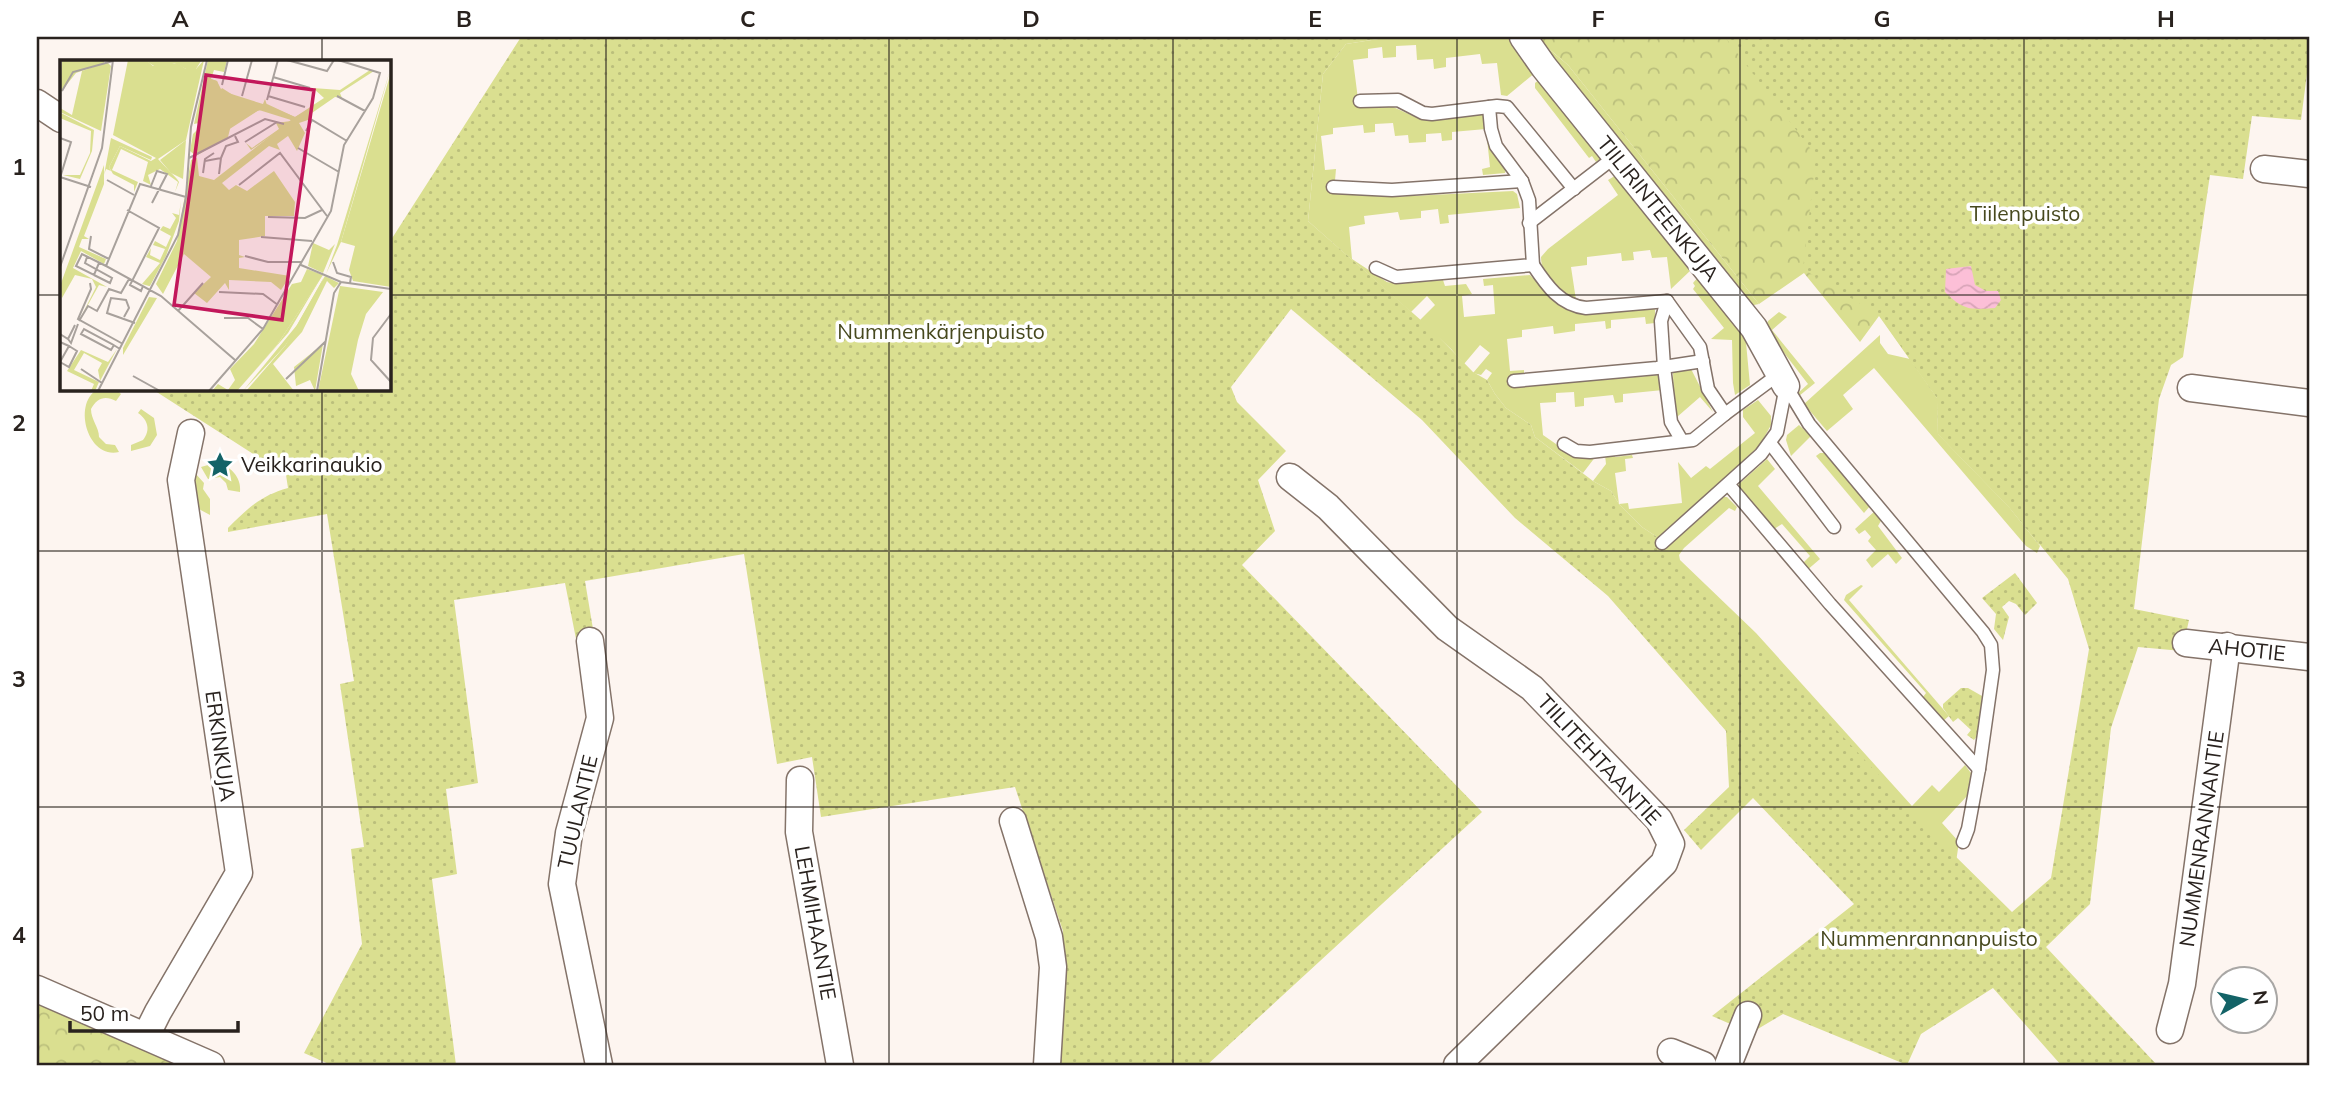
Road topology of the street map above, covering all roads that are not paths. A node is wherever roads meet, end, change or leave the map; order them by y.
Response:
1 (1523, 37) edge
2 (1360, 102) dead end
3 (37, 103) edge
4 (1489, 107) junction
5 (60, 118) edge
6 (1616, 156) junction
7 (2264, 169) dead end
8 (2309, 174) edge
9 (1522, 181) junction
10 (1334, 187) dead end
11 (1574, 189) junction
12 (1529, 223) junction
13 (1533, 265) junction
14 (1376, 268) dead end
15 (1667, 301) junction
16 (1703, 361) junction
17 (1664, 367) junction
18 (1783, 380) junction
19 (1514, 381) dead end
20 (2192, 388) dead end
21 (2309, 403) edge
22 (1725, 414) junction
23 (191, 433) dead end
24 (1682, 441) junction
25 (1770, 443) junction
26 (1564, 444) dead end
27 (1290, 477) dead end
28 (1728, 484) junction
29 (1834, 527) dead end
30 (1662, 543) dead end
31 (590, 641) dead end
32 (2186, 643) dead end
33 (2227, 646) junction
34 (2309, 657) edge
35 (1979, 769) junction
36 (800, 780) dead end
37 (1013, 821) dead end
38 (1963, 842) dead end
39 (37, 989) edge
40 (1748, 1015) dead end
41 (2170, 1030) dead end
42 (146, 1036) junction
43 (1671, 1052) dead end
44 (211, 1065) edge
45 (599, 1065) edge
46 (840, 1065) edge
47 (1047, 1065) edge
48 (1457, 1065) edge
49 (1703, 1065) edge
50 (1728, 1065) edge

1 - 6 street, TIILIRINTEENKUJA
2 - 4 lane
3 - 5 street
4 - 9 lane
4 - 11 lane
6 - 11 lane
6 - 18 street, TIILIRINTEENKUJA
7 - 8 street
9 - 10 lane
9 - 12 lane
11 - 12 lane
12 - 13 lane
13 - 14 lane
13 - 15 lane
15 - 16 lane
15 - 17 lane
16 - 17 lane
16 - 22 lane
17 - 19 lane
17 - 24 lane
18 - 22 lane
18 - 25 lane
18 - 35 lane
20 - 21 street
22 - 24 lane
23 - 42 street, ERKINKUJA
24 - 26 lane
25 - 28 lane
25 - 29 lane
27 - 48 street, TIILITEHTAANTIE
28 - 30 lane
28 - 35 lane
31 - 45 street, TUULANTIE
32 - 33 street, AHOTIE
33 - 34 street, AHOTIE
33 - 41 street, NUMMENRANNANTIE
35 - 38 lane
36 - 46 street, LEHMIHAANTIE
37 - 47 street
39 - 42 street
40 - 50 street
42 - 44 street
43 - 49 street

